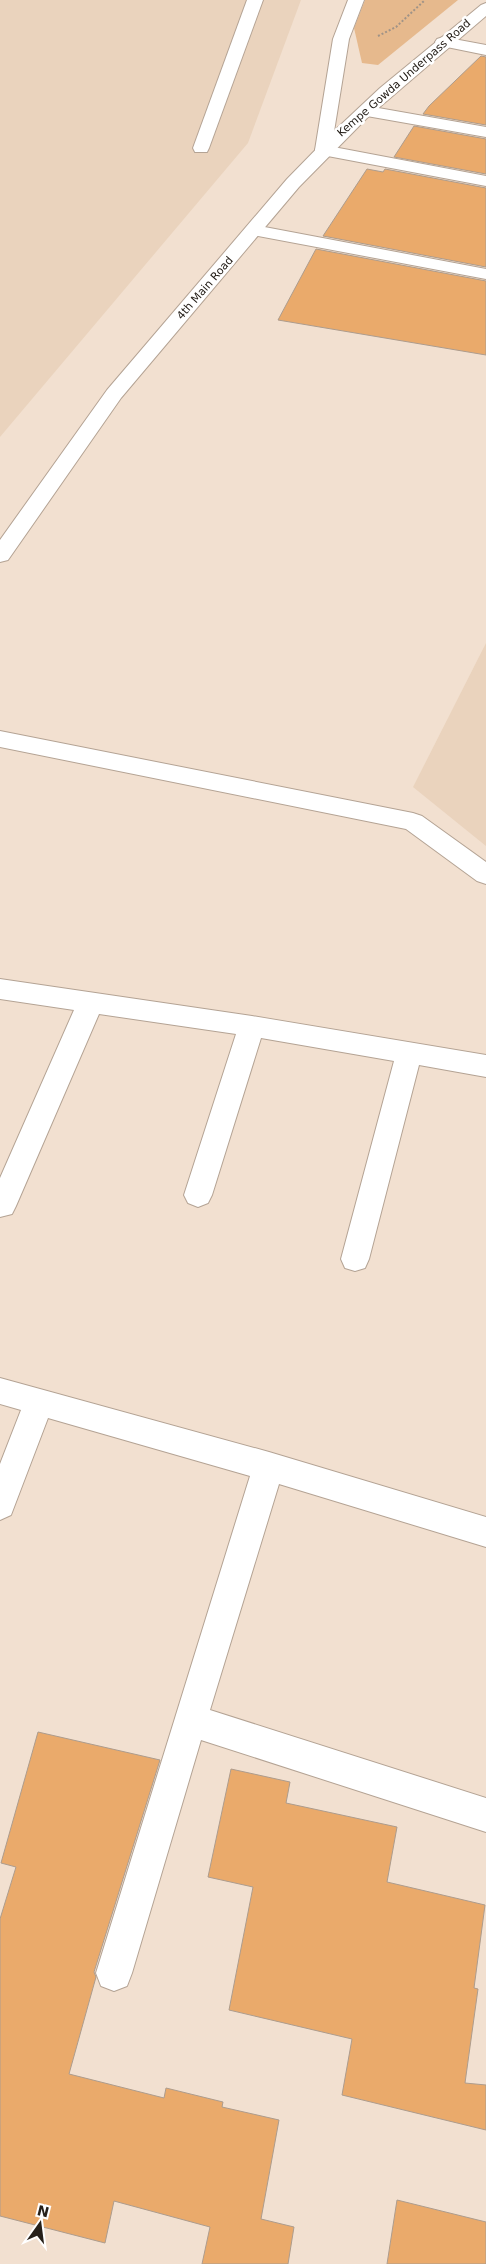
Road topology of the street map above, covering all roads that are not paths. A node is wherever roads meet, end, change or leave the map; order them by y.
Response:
1 (255, 0) edge
2 (356, 0) edge
3 (486, 8) edge
4 (443, 42) junction
5 (486, 50) edge
6 (367, 111) junction
7 (486, 132) edge
8 (201, 148) dead end
9 (323, 150) junction
10 (486, 181) edge
11 (254, 230) junction
12 (486, 274) edge
13 (0, 555) edge
14 (0, 738) edge
15 (486, 875) edge
16 (0, 989) edge
17 (91, 1002) junction
18 (252, 1026) junction
19 (409, 1053) junction
20 (486, 1066) edge
21 (198, 1195) dead end
22 (2, 1206) dead end
23 (355, 1259) dead end
24 (0, 1390) edge
25 (39, 1402) junction
26 (269, 1466) junction
27 (0, 1505) edge
28 (486, 1532) edge
29 (190, 1720) junction
30 (486, 1815) edge
31 (114, 1973) dead end

1 - 8 street
2 - 9 street
3 - 4 street, Kempe Gowda Underpass Road
4 - 5 street
4 - 6 street, Kempe Gowda Underpass Road
6 - 7 street
6 - 9 street, Kempe Gowda Underpass Road
9 - 10 street
9 - 11 street, 4th Main Road
11 - 12 street
11 - 13 street, 4th Main Road
14 - 15 street
16 - 17 street
17 - 18 street
17 - 22 street
18 - 19 street
18 - 21 street
19 - 20 street
19 - 23 street
24 - 25 street
25 - 26 street
25 - 27 street
26 - 28 street
26 - 29 street
29 - 30 street
29 - 31 street

